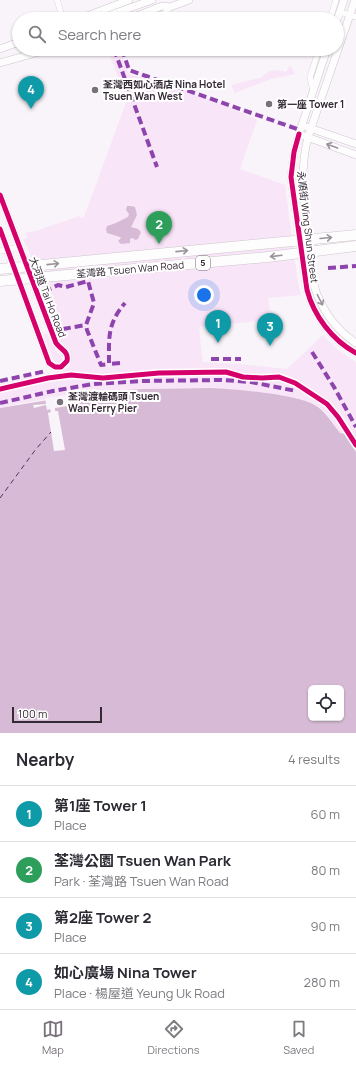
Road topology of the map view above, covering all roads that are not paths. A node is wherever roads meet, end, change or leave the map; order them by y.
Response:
1 (57, 0) edge
2 (129, 0) edge
3 (152, 0) edge
4 (189, 0) edge
5 (336, 0) edge
6 (344, 0) edge
7 (355, 0) edge
8 (170, 7) junction
9 (61, 12) edge
10 (97, 12) edge
11 (119, 12) edge
12 (147, 12) edge
13 (166, 12) edge
14 (332, 12) edge
15 (340, 12) edge
16 (353, 16) edge
17 (344, 40) edge
18 (12, 45) edge
19 (0, 49) edge
20 (25, 56) edge
21 (317, 56) edge
22 (325, 56) edge
23 (338, 56) edge
24 (0, 63) edge
25 (313, 91) junction
26 (302, 125) junction
27 (311, 128) junction
28 (299, 134) junction
29 (308, 137) junction
30 (356, 144) edge
31 (356, 155) edge
32 (0, 195) edge
33 (0, 229) edge
34 (356, 235) edge
35 (356, 246) edge
36 (19, 248) junction
37 (8, 250) junction
38 (0, 251) edge
39 (0, 269) edge
40 (0, 281) edge
41 (356, 343) edge
42 (356, 353) edge

1 - 9 street
2 - 10 street
3 - 11 street
4 - 8 street
5 - 14 street
6 - 15 street
7 - 16 street, 永順街 Wing Shun Street
8 - 12 street
8 - 13 street
16 - 17 street, 永順街 Wing Shun Street
18 - 19 street
20 - 24 street
21 - 25 street
22 - 25 street, 永順街 Wing Shun Street
23 - 27 street, 永順街 Wing Shun Street
25 - 26 street, 永順街 Wing Shun Street
26 - 27 street
26 - 28 street, 永順街 Wing Shun Street
27 - 29 street, 永順街 Wing Shun Street
27 - 30 street
28 - 29 street
28 - 42 street, 永順街 Wing Shun Street
31 -> 29 street
29 -> 41 street, 永順街 Wing Shun Street
32 - 36 street, 大河道 Tai Ho Road
33 - 37 street, 大河道 Tai Ho Road
39 -> 34 highway, 荃灣路 Tsuen Wan Road / 5, bridge
35 -> 40 highway, 荃灣路 Tsuen Wan Road / 5, bridge
36 - 37 street
36 - 37 street, 大河道 Tai Ho Road
37 - 38 street

